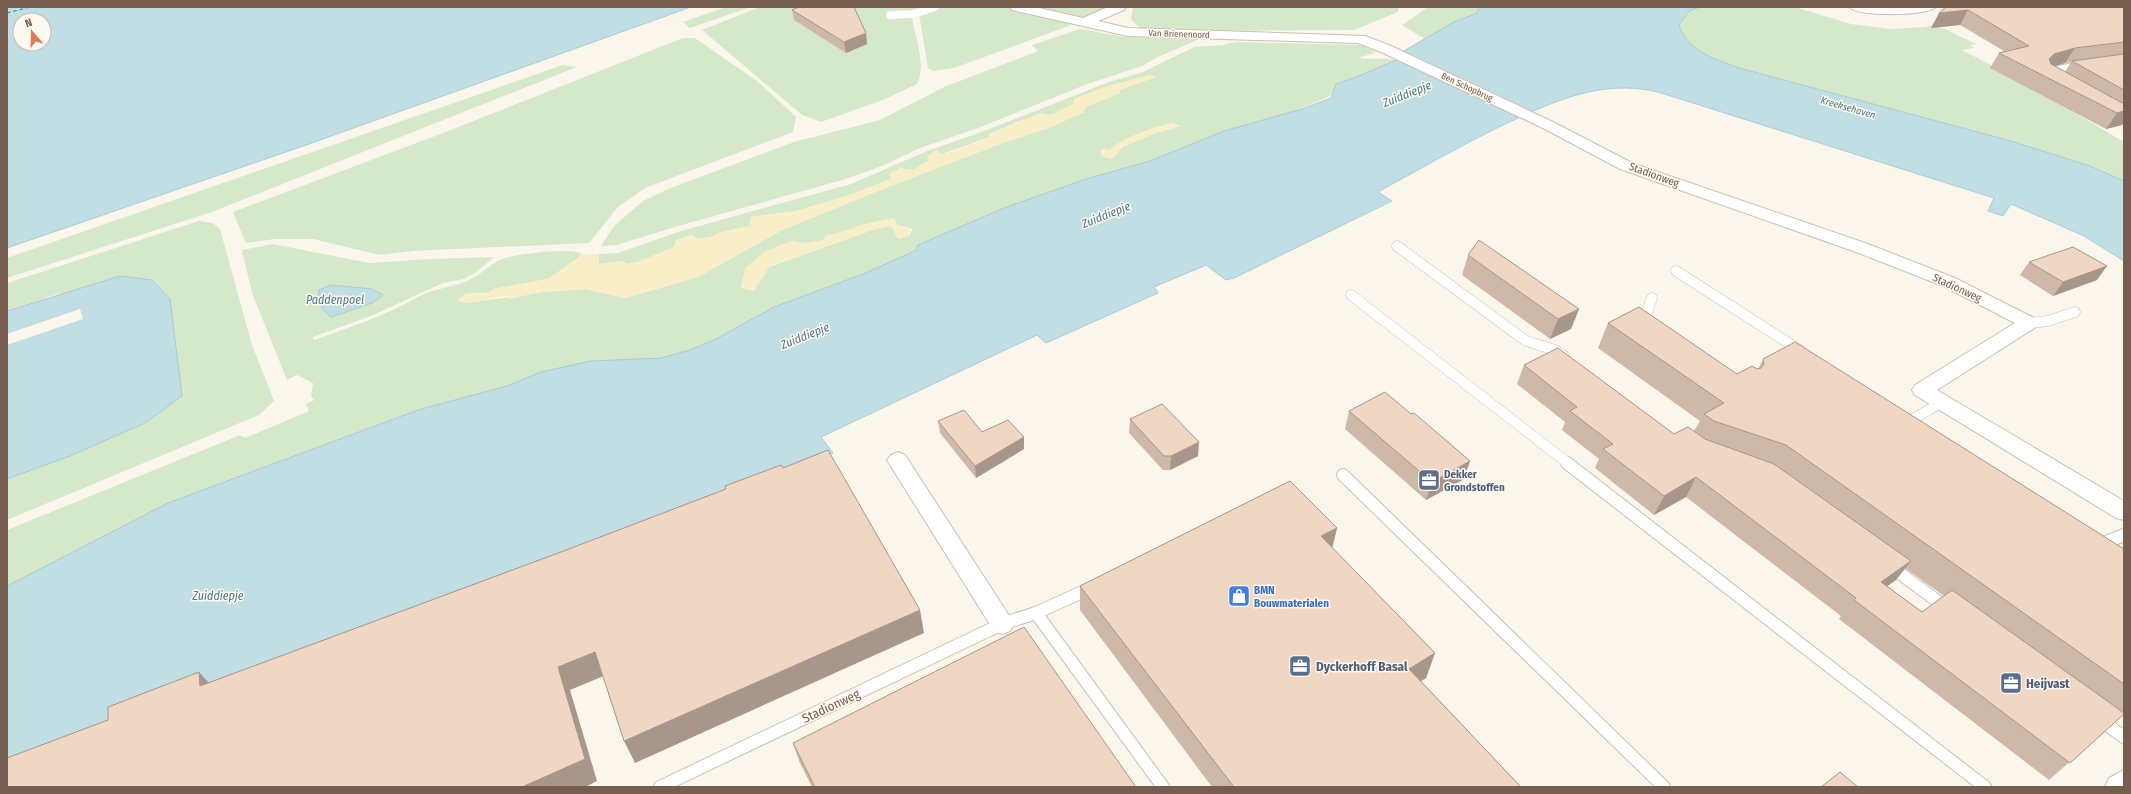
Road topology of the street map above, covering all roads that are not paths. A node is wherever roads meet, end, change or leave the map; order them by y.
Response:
1 (935, 7) edge
2 (1017, 7) edge
3 (1119, 7) edge
4 (1124, 7) edge
5 (1856, 7) edge
6 (1929, 7) edge
7 (890, 15) dead end
8 (1082, 22) junction
9 (1128, 32) junction
10 (1386, 49) joint
11 (2124, 62) edge
12 (2066, 86) edge
13 (1548, 125) joint
14 (1397, 246) dead end
15 (1676, 271) dead end
16 (1351, 295) dead end
17 (1652, 298) dead end
18 (2075, 312) dead end
19 (2029, 323) junction
20 (1659, 330) edge
21 (1811, 358) edge
22 (1574, 364) edge
23 (1942, 402) junction
24 (1910, 421) edge
25 (898, 460) dead end
26 (1343, 475) dead end
27 (2124, 512) edge
28 (2124, 535) edge
29 (2112, 551) edge
30 (1881, 560) edge
31 (1099, 584) edge
32 (1036, 613) junction
33 (1957, 616) edge
34 (1002, 624) junction
35 (2091, 713) edge
36 (2124, 737) edge
37 (2124, 782) edge
38 (660, 787) edge
39 (1163, 787) edge
40 (1664, 787) edge
41 (1985, 787) edge
42 (2118, 787) edge

1 - 7 lane
2 - 8 street, Van Brienenoord
3 - 8 street
4 - 9 street
5 - 6 street
8 - 9 street, Van Brienenoord
9 - 10 street, Van Brienenoord
10 - 13 street, Ben Schopbrug
11 - 12 street
13 - 19 street, Stadionweg
14 - 22 lane
15 - 21 lane
16 - 41 lane
17 - 20 lane
18 - 19 lane
19 - 23 street
23 - 24 lane
23 - 27 street
25 - 34 street
26 - 40 lane
28 - 29 lane
30 - 33 lane
31 - 32 lane, Stadionweg
32 - 34 lane, Stadionweg
32 - 39 lane
34 - 38 lane, Stadionweg
35 - 36 lane
37 - 42 street

